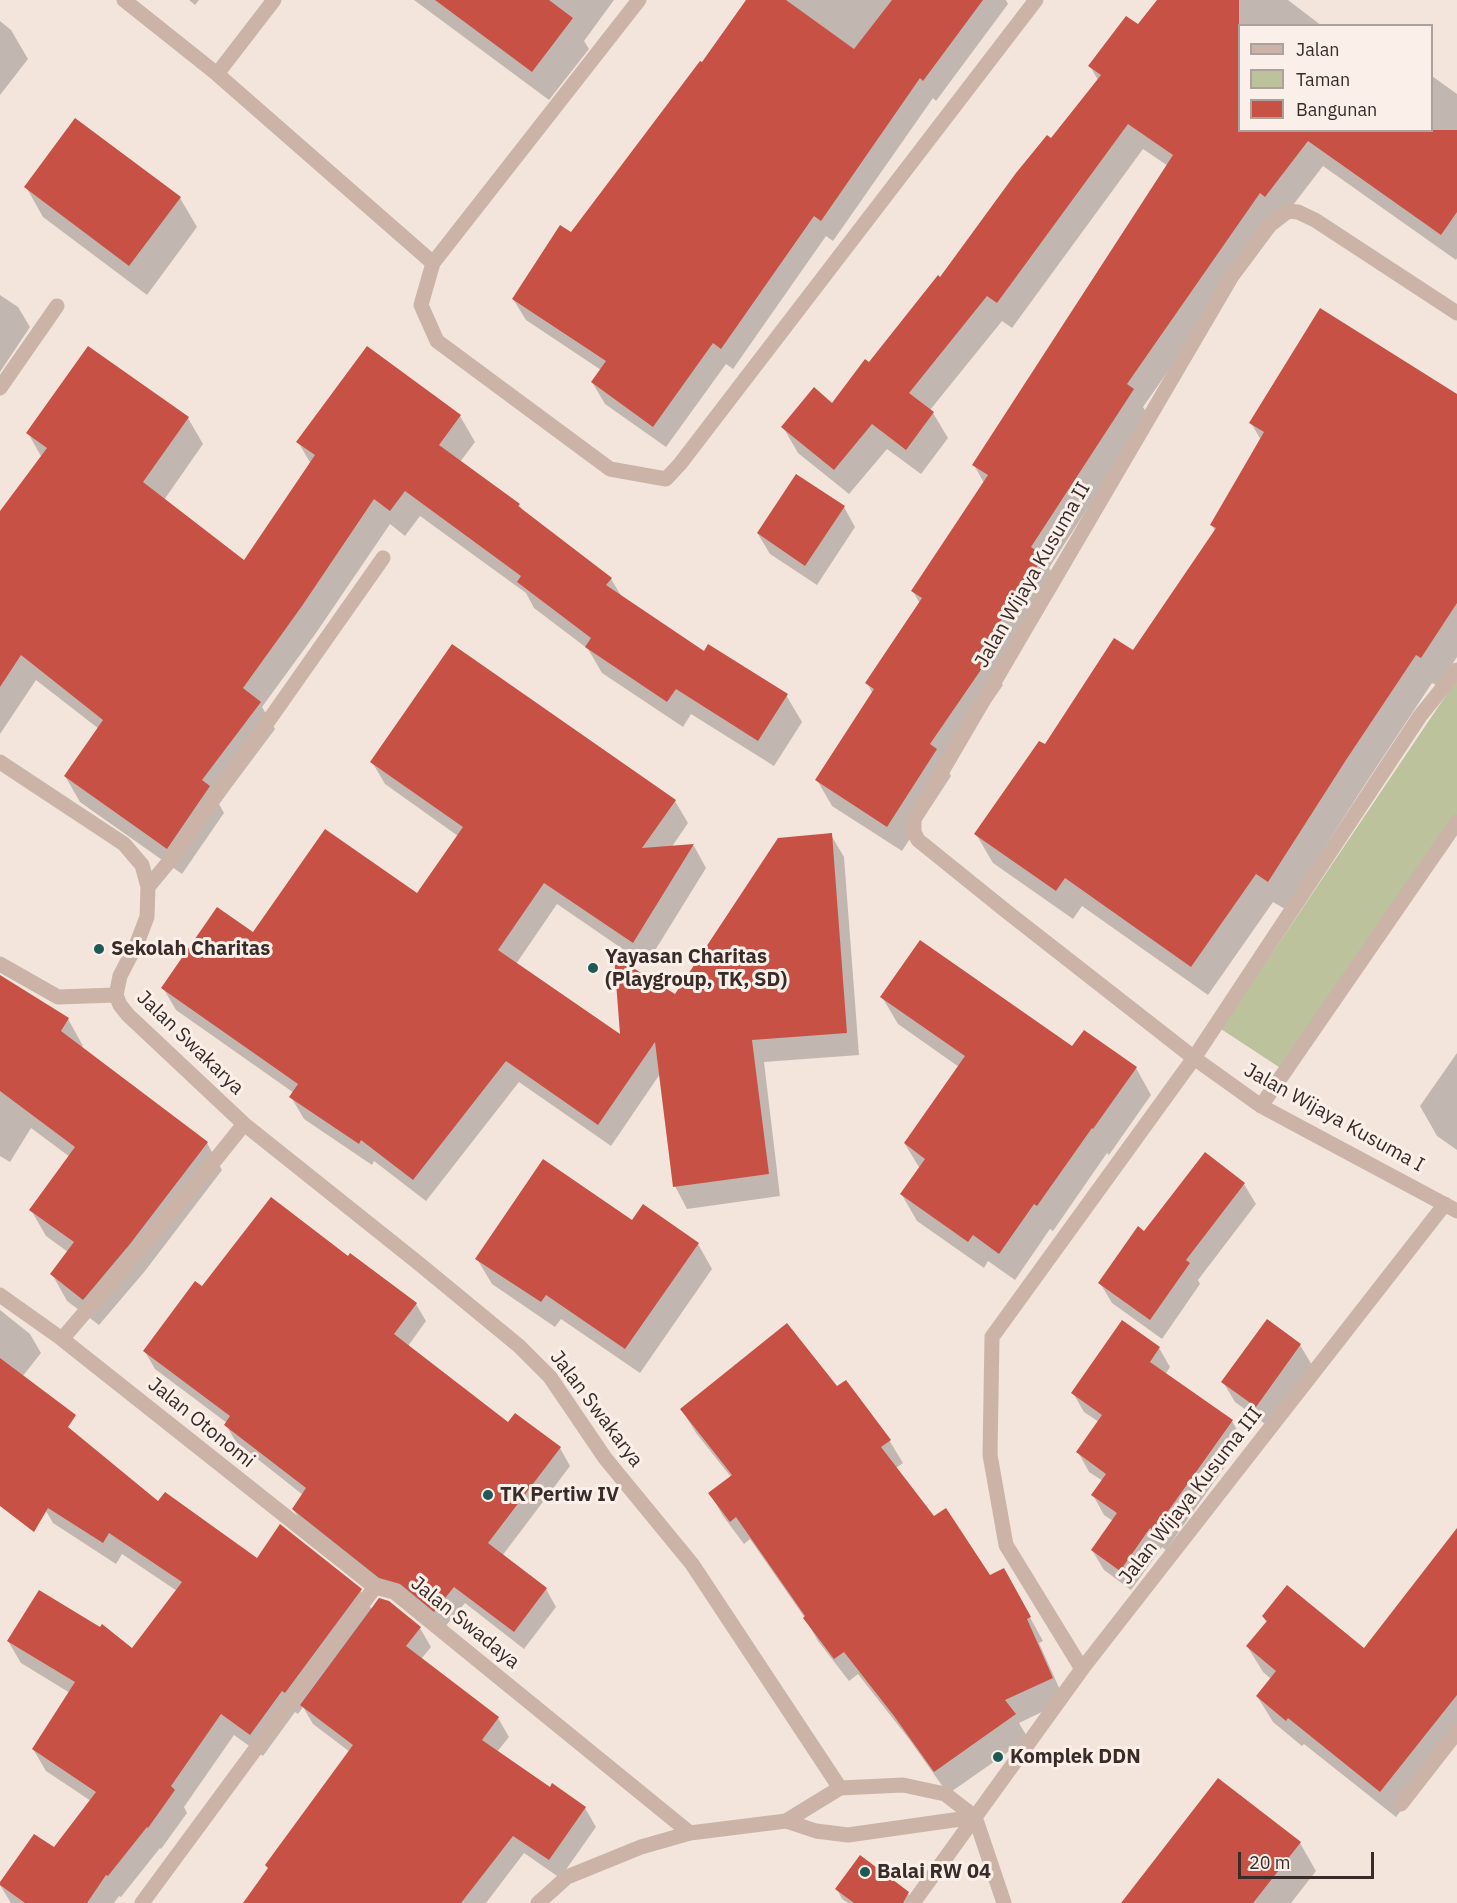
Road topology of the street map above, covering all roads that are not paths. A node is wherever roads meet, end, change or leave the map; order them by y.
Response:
1 (124, 0) edge
2 (274, 0) edge
3 (639, 0) edge
4 (1036, 0) edge
5 (217, 74) junction
6 (433, 263) junction
7 (57, 306) dead end
8 (1457, 313) edge
9 (0, 388) edge
10 (383, 558) dead end
11 (1457, 670) edge
12 (0, 762) edge
13 (1457, 822) edge
14 (148, 886) junction
15 (0, 964) edge
16 (116, 995) junction
17 (1194, 1058) junction
18 (1261, 1106) junction
19 (244, 1124) junction
20 (1451, 1208) edge
21 (0, 1295) edge
22 (62, 1339) junction
23 (375, 1587) junction
24 (1082, 1669) junction
25 (1457, 1731) edge
26 (840, 1788) junction
27 (1401, 1804) dead end
28 (975, 1817) junction
29 (786, 1821) junction
30 (690, 1833) junction
31 (142, 1903) edge
32 (538, 1903) edge
33 (913, 1903) edge
34 (1004, 1903) edge

1 - 5 street
2 - 5 street
3 - 6 street
4 - 6 street
5 - 6 street
7 - 9 street
8 - 17 street, Jalan Wijaya Kusuma II
10 - 14 street
11 - 17 street
12 - 14 street
13 - 18 street
14 - 16 street, Jalan Swakarya
15 - 16 street
16 - 19 street, Jalan Swakarya
17 - 18 street, Jalan Wijaya Kusuma I
17 - 24 street
18 - 20 street, Jalan Wijaya Kusuma I
19 - 22 street, Jalan Swakarya
19 - 26 street, Jalan Swakarya
20 - 24 street, Jalan Wijaya Kusuma III
21 - 22 street, Jalan Otonomi
22 - 23 street, Jalan Otonomi
23 - 30 street, Jalan Swadaya
23 - 31 street
24 - 28 street, Jalan Wijaya Kusuma III
25 - 27 street
26 - 28 street
26 - 29 street
28 - 29 street
28 - 33 street, Jalan Wijaya Kusuma III
28 - 34 street
29 - 30 street
30 - 32 street

